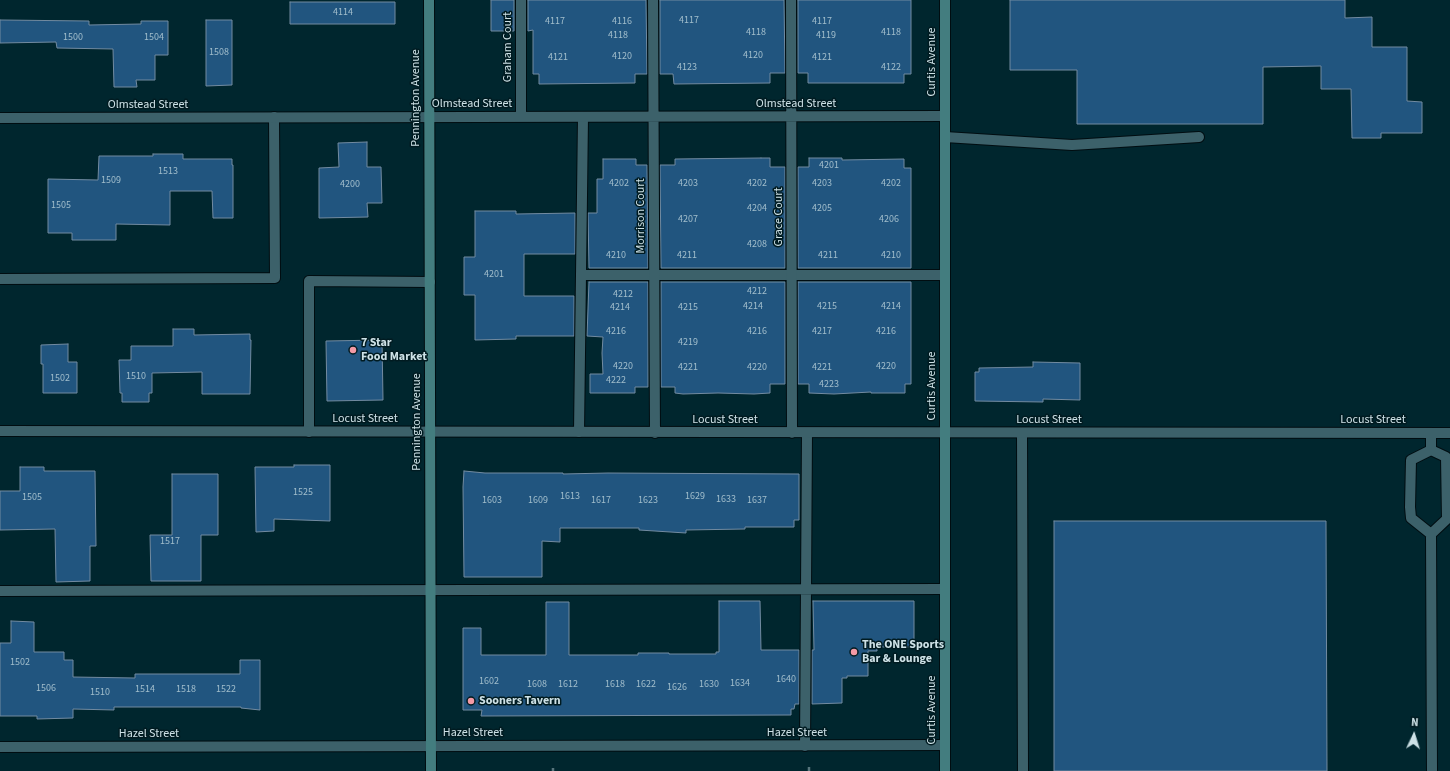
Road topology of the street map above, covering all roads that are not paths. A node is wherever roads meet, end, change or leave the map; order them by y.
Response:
1 (429, 0) edge
2 (521, 0) edge
3 (653, 0) edge
4 (792, 0) edge
5 (945, 0) edge
6 (653, 116) junction
7 (945, 116) junction
8 (274, 117) junction
9 (429, 117) junction
10 (521, 117) junction
11 (583, 117) junction
12 (792, 117) junction
13 (0, 118) edge
14 (945, 137) junction
15 (1199, 137) dead end
16 (581, 275) junction
17 (654, 275) junction
18 (792, 275) junction
19 (945, 275) junction
20 (0, 279) edge
21 (430, 282) junction
22 (0, 431) edge
23 (309, 432) junction
24 (430, 432) junction
25 (579, 432) junction
26 (654, 433) junction
27 (792, 433) junction
28 (807, 433) junction
29 (1022, 433) junction
30 (1431, 433) junction
31 (1450, 433) edge
32 (945, 434) junction
33 (1431, 450) junction
34 (1431, 534) junction
35 (430, 589) junction
36 (806, 589) junction
37 (945, 589) junction
38 (0, 591) edge
39 (945, 745) junction
40 (431, 746) junction
41 (805, 746) junction
42 (0, 747) edge
43 (430, 771) edge
44 (945, 771) edge
45 (1023, 771) edge
46 (1432, 771) edge

1 - 9 main road, Pennington Avenue
2 - 10 street, Graham Court
3 - 6 street, Morrison Court
4 - 12 street, Grace Court
5 - 7 main road, Curtis Avenue
6 - 11 street, Olmstead Street
6 - 12 street, Olmstead Street
6 - 17 street, Morrison Court
7 - 12 street, Olmstead Street
7 - 14 main road, Curtis Avenue
8 - 9 street, Olmstead Street
8 - 13 street, Olmstead Street
8 - 20 street
9 - 10 street, Olmstead Street
9 - 21 main road, Pennington Avenue
10 - 11 street, Olmstead Street
11 - 16 street
12 - 18 street, Grace Court
14 - 15 street
14 - 19 main road, Curtis Avenue
16 - 17 street
16 - 25 street
17 - 18 street
17 - 26 street, Morrison Court
18 - 19 street
18 - 27 street, Grace Court
19 - 32 main road, Curtis Avenue
21 - 23 street
21 - 24 main road, Pennington Avenue
22 - 23 street, Locust Street
23 - 24 street, Locust Street
24 - 25 street, Locust Street
24 - 35 main road, Pennington Avenue
25 - 26 street, Locust Street
26 - 27 street, Locust Street
27 - 28 street, Locust Street
28 - 32 street, Locust Street
28 - 36 street
29 - 30 street, Locust Street
29 - 32 street, Locust Street
29 - 45 street
30 - 31 street, Locust Street
30 - 33 street
32 - 37 main road, Curtis Avenue
33 - 34 street
33 - 34 street
34 - 46 street
35 - 36 street
35 - 38 street
35 - 40 main road, Pennington Avenue
36 - 37 street
36 - 41 street
37 - 39 main road, Curtis Avenue
39 - 41 street, Hazel Street
39 - 44 main road, Curtis Avenue
40 - 41 street, Hazel Street
40 - 42 street, Hazel Street
40 - 43 main road, Pennington Avenue

